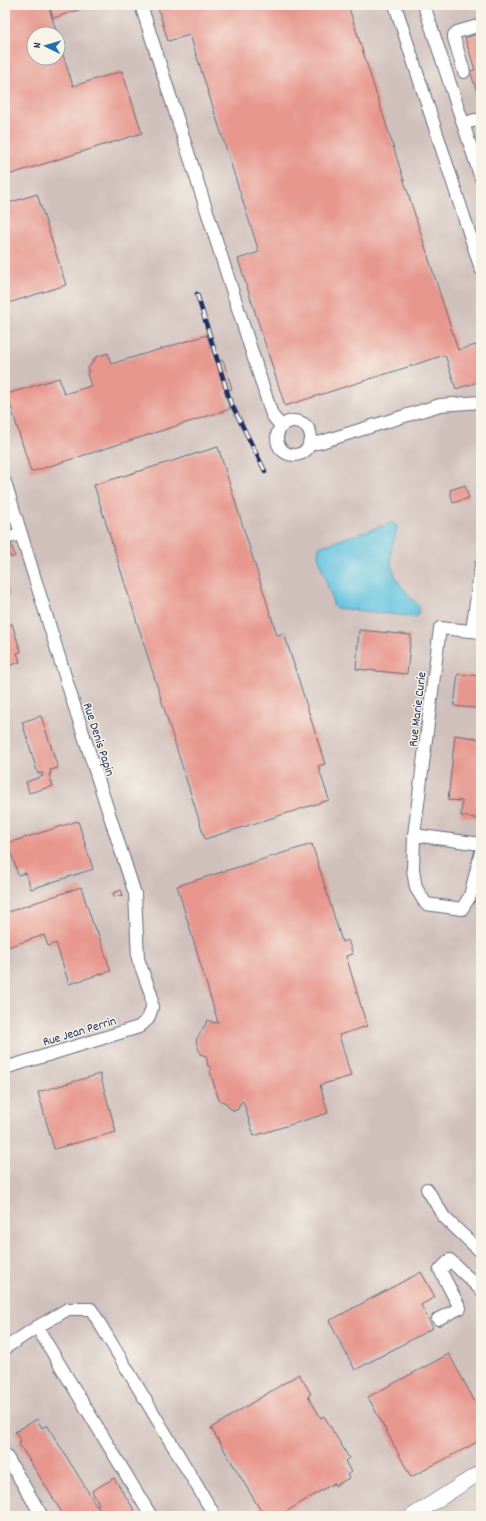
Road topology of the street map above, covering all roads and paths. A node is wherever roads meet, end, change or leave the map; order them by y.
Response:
1 (141, 5) edge
2 (395, 5) edge
3 (424, 5) edge
4 (481, 24) edge
5 (455, 43) junction
6 (438, 49) junction
7 (464, 72) dead end
8 (481, 120) edge
9 (463, 124) junction
10 (481, 178) edge
11 (481, 269) edge
12 (481, 402) edge
13 (281, 426) junction
14 (309, 443) junction
15 (5, 482) edge
16 (21, 534) junction
17 (5, 538) edge
18 (481, 565) edge
19 (476, 632) edge
20 (414, 835) junction
21 (481, 844) edge
22 (481, 852) edge
23 (152, 1008) joint
24 (5, 1068) edge
25 (427, 1189) dead end
26 (481, 1252) edge
27 (481, 1290) edge
28 (438, 1319) dead end
29 (37, 1327) junction
30 (5, 1348) edge
31 (5, 1454) edge
32 (481, 1472) edge
33 (42, 1516) edge
34 (151, 1516) edge
35 (215, 1516) edge
36 (412, 1516) edge

1 - 13 street
2 - 11 street
3 - 6 street
4 - 5 street
5 - 6 street
5 - 7 street
6 - 9 street
8 - 9 street
9 - 10 street
12 - 14 street
13 - 14 street
13 - 14 street
15 - 16 street, Rue Denis Papin
16 - 17 street
16 - 23 street, Rue Denis Papin
18 - 19 street
19 - 20 street, Rue Marie Curie
20 - 21 street
20 - 22 street
23 - 24 street, Rue Jean Perrin
25 - 26 street
27 - 28 street
29 - 30 street
29 - 34 street
29 - 35 street
31 - 33 street
32 - 36 main road

